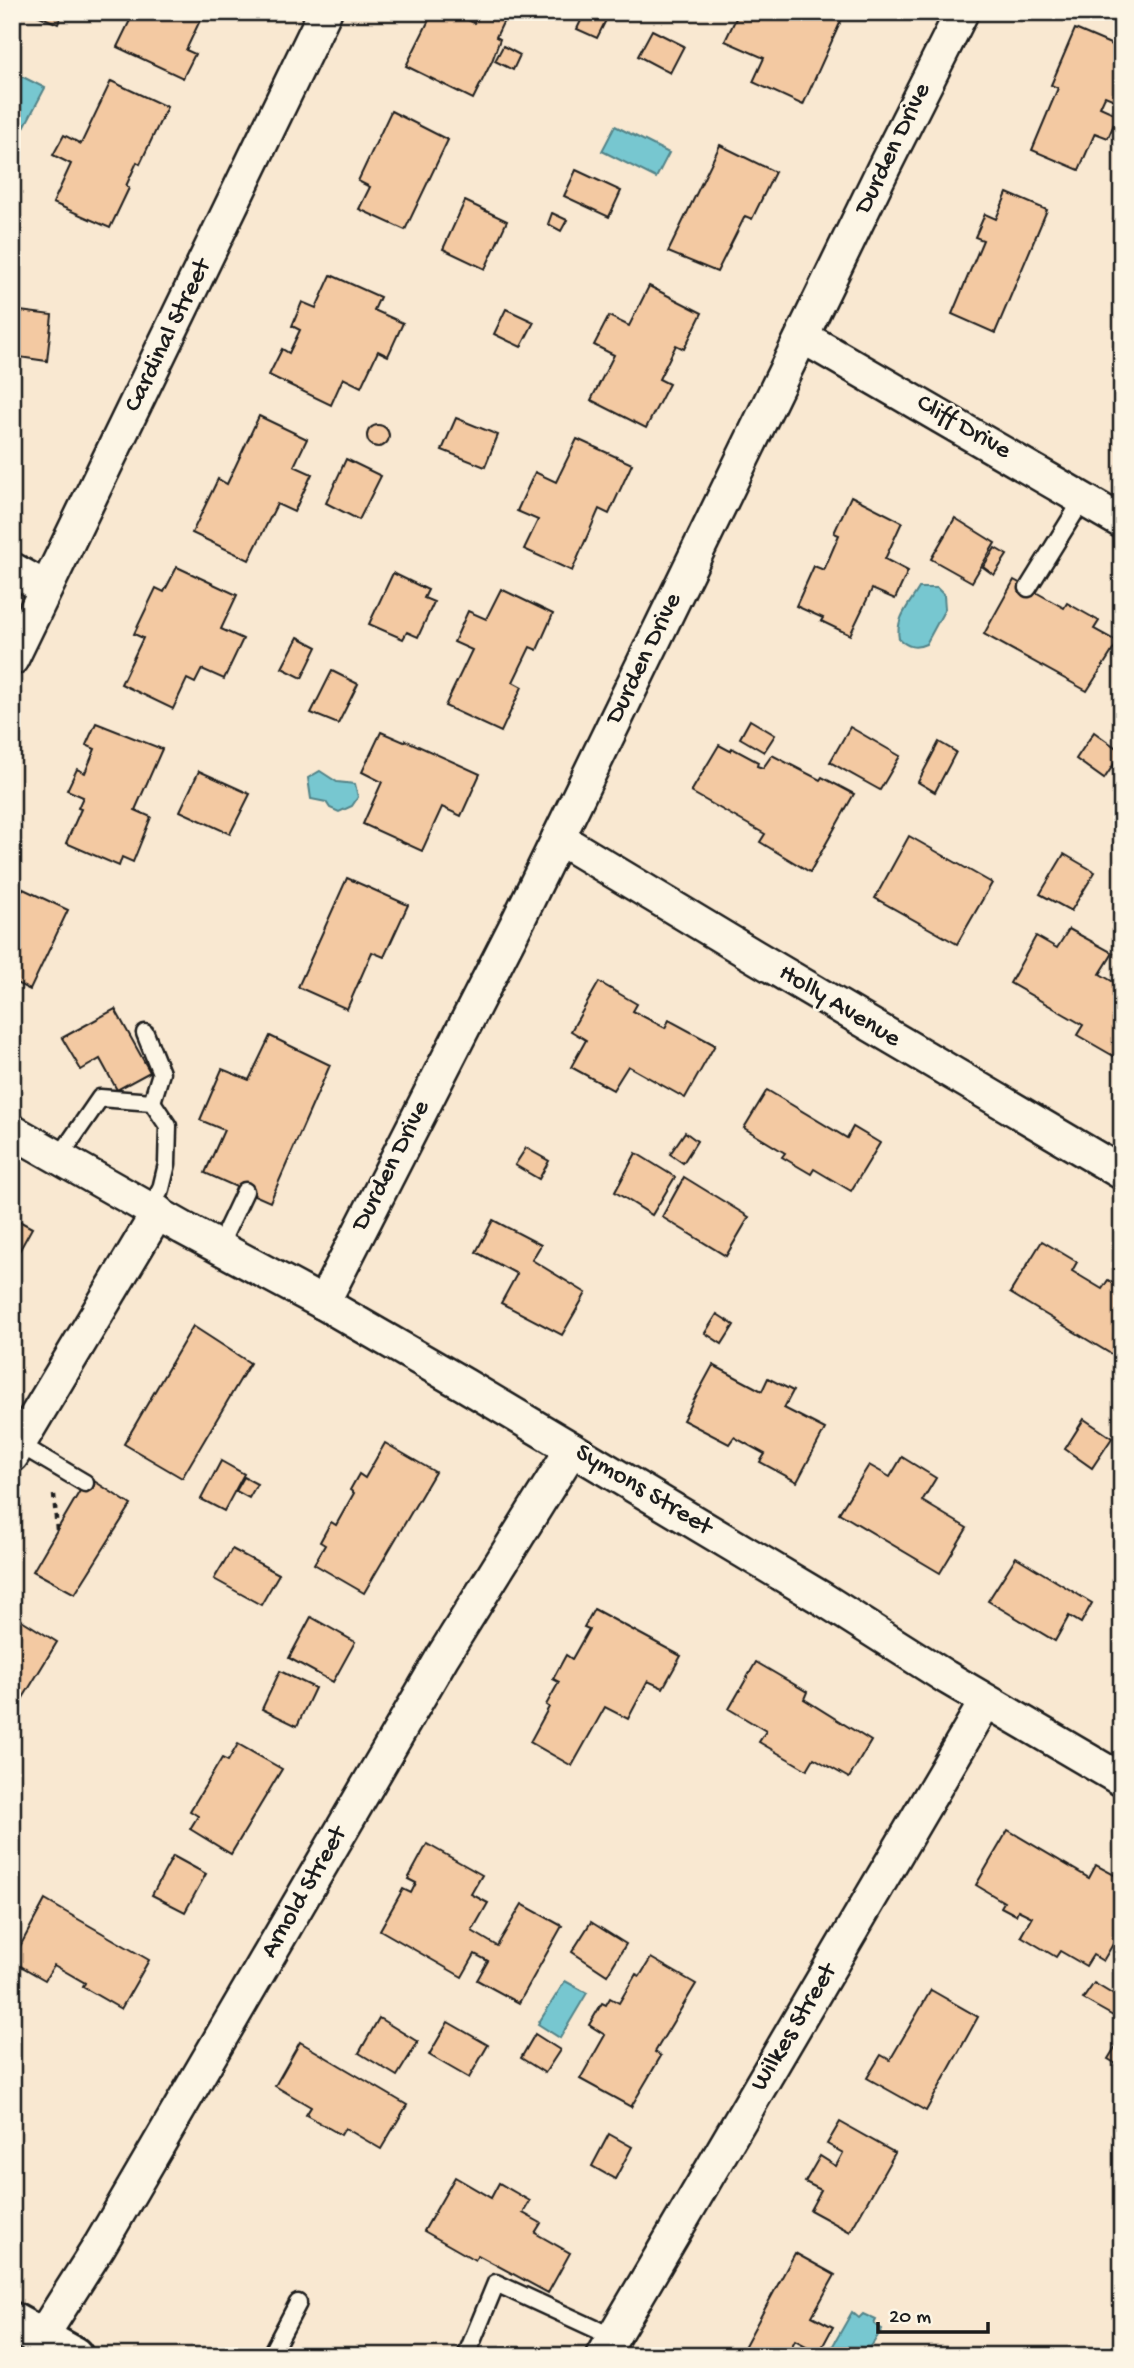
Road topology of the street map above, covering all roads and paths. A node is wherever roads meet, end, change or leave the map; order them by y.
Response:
1 (325, 12) edge
2 (962, 12) edge
3 (803, 337) junction
4 (1083, 499) junction
5 (1122, 522) edge
6 (12, 569) edge
7 (46, 587) junction
8 (1028, 588) dead end
9 (12, 659) edge
10 (558, 838) junction
11 (145, 1033) dead end
12 (152, 1102) junction
13 (12, 1131) edge
14 (60, 1156) junction
15 (1122, 1174) edge
16 (245, 1191) dead end
17 (154, 1210) junction
18 (219, 1246) junction
19 (323, 1303) junction
20 (572, 1449) junction
21 (16, 1450) edge
22 (85, 1483) dead end
23 (986, 1700) junction
24 (1122, 1780) edge
25 (298, 2302) dead end
26 (42, 2339) edge
27 (607, 2346) edge
28 (270, 2356) edge
29 (466, 2356) edge

1 - 7 street, Cardinal Street
2 - 3 street, Durden Drive
3 - 4 street, Cliff Drive
3 - 10 street, Durden Drive
4 - 5 street, Cliff Drive
4 - 8 lane
6 - 7 street
7 - 9 street, Cardinal Street
10 - 15 street, Holly Avenue
10 - 19 street, Durden Drive
11 - 12 lane
12 - 14 lane
12 - 17 lane
13 - 14 street
14 - 17 street
16 - 18 lane
17 - 18 street, Symons Street
17 - 21 street
18 - 19 street, Symons Street
19 - 20 street, Symons Street
20 - 23 street, Symons Street
20 - 26 street, Arnold Street
21 - 22 lane
23 - 24 street, Symons Street
23 - 27 street, Wilkes Street
25 - 28 lane
27 - 29 lane

